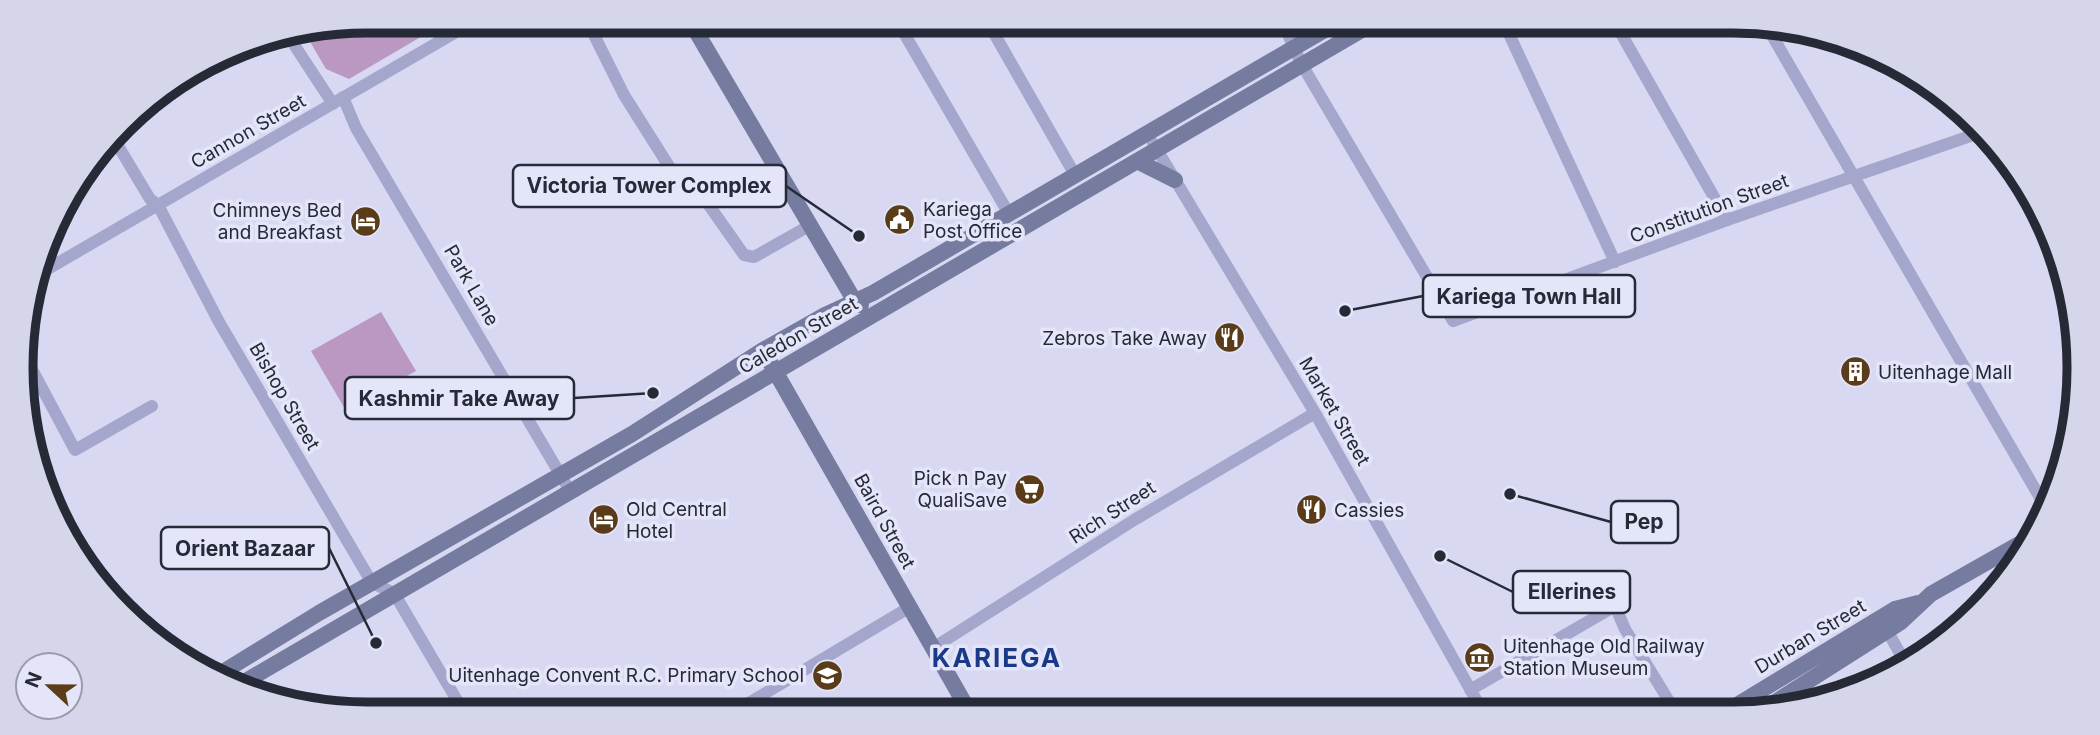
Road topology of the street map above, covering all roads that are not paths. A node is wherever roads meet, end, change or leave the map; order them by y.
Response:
1 (454, 33) edge
2 (593, 33) edge
3 (698, 33) edge
4 (904, 33) edge
5 (994, 33) edge
6 (1287, 33) edge
7 (1326, 33) edge
8 (1350, 33) edge
9 (1509, 33) edge
10 (1622, 33) edge
11 (1772, 36) edge
12 (293, 42) edge
13 (1298, 56) junction
14 (338, 100) junction
15 (1149, 133) junction
16 (1973, 135) edge
17 (118, 145) edge
18 (1157, 149) junction
19 (1137, 161) junction
20 (1075, 175) junction
21 (1857, 177) junction
22 (1175, 180) junction
23 (158, 205) junction
24 (1009, 214) junction
25 (1727, 220) junction
26 (809, 226) junction
27 (1615, 262) junction
28 (49, 268) edge
29 (854, 300) junction
30 (883, 309) junction
31 (848, 330) junction
32 (763, 350) junction
33 (33, 371) edge
34 (776, 371) junction
35 (152, 406) dead end
36 (1315, 413) junction
37 (560, 475) junction
38 (570, 491) junction
39 (2040, 497) edge
40 (2014, 547) edge
41 (372, 583) junction
42 (394, 593) junction
43 (910, 607) junction
44 (1883, 625) junction
45 (933, 648) junction
46 (1901, 656) edge
47 (226, 670) edge
48 (248, 679) edge
49 (1470, 690) junction
50 (1779, 699) edge
51 (1744, 701) edge
52 (458, 702) edge
53 (750, 702) edge
54 (964, 702) edge
55 (1477, 702) edge
56 (1670, 702) edge

1 - 14 street, Cannon Street
2 - 26 street
3 - 26 main road
4 - 24 street
5 - 20 street
6 - 13 street
7 - 13 main road, Caledon Street
8 - 13 main road, Caledon Street
9 - 27 street
10 - 25 street
11 - 21 street
12 - 14 street, Park Lane
13 - 15 main road, Caledon Street
13 - 18 main road, Caledon Street
13 - 27 street, Constitution Street
14 - 23 street, Cannon Street
14 - 37 street, Park Lane
15 - 18 street, Market Street
15 - 20 main road, Caledon Street
16 - 21 street, Constitution Street
17 - 23 street, Bishop Street
18 - 19 main road, Caledon Street
18 - 22 street, Market Street
19 - 22 main road
19 - 30 main road, Caledon Street
20 - 24 main road, Caledon Street
21 - 25 street, Constitution Street
21 - 39 street
22 - 36 street, Market Street
23 - 28 street, Cannon Street
23 - 41 street, Bishop Street
24 - 29 main road, Caledon Street
25 - 27 street, Constitution Street
26 - 29 main road
29 - 30 main road
29 - 31 main road
29 - 32 main road, Caledon Street
30 - 31 main road, Caledon Street
31 - 34 main road, Caledon Street
32 - 34 main road, Baird Street
32 - 37 main road, Caledon Street
33 - 35 street
34 - 38 main road, Caledon Street
34 - 43 main road, Baird Street
36 - 45 street, Rich Street
36 - 49 street, Market Street
37 - 38 street, Park Lane
37 - 41 main road, Caledon Street
38 - 42 main road, Caledon Street
40 - 44 main road, Durban Street
41 - 42 street
41 - 47 main road, Caledon Street
42 - 48 main road, Caledon Street
42 - 52 street
43 - 45 main road, Baird Street
43 - 53 street
44 - 46 street
44 - 50 main road, Durban Street
44 - 51 main road, Durban Street
45 - 54 main road, Baird Street
49 - 55 street, Market Street
49 - 56 street

